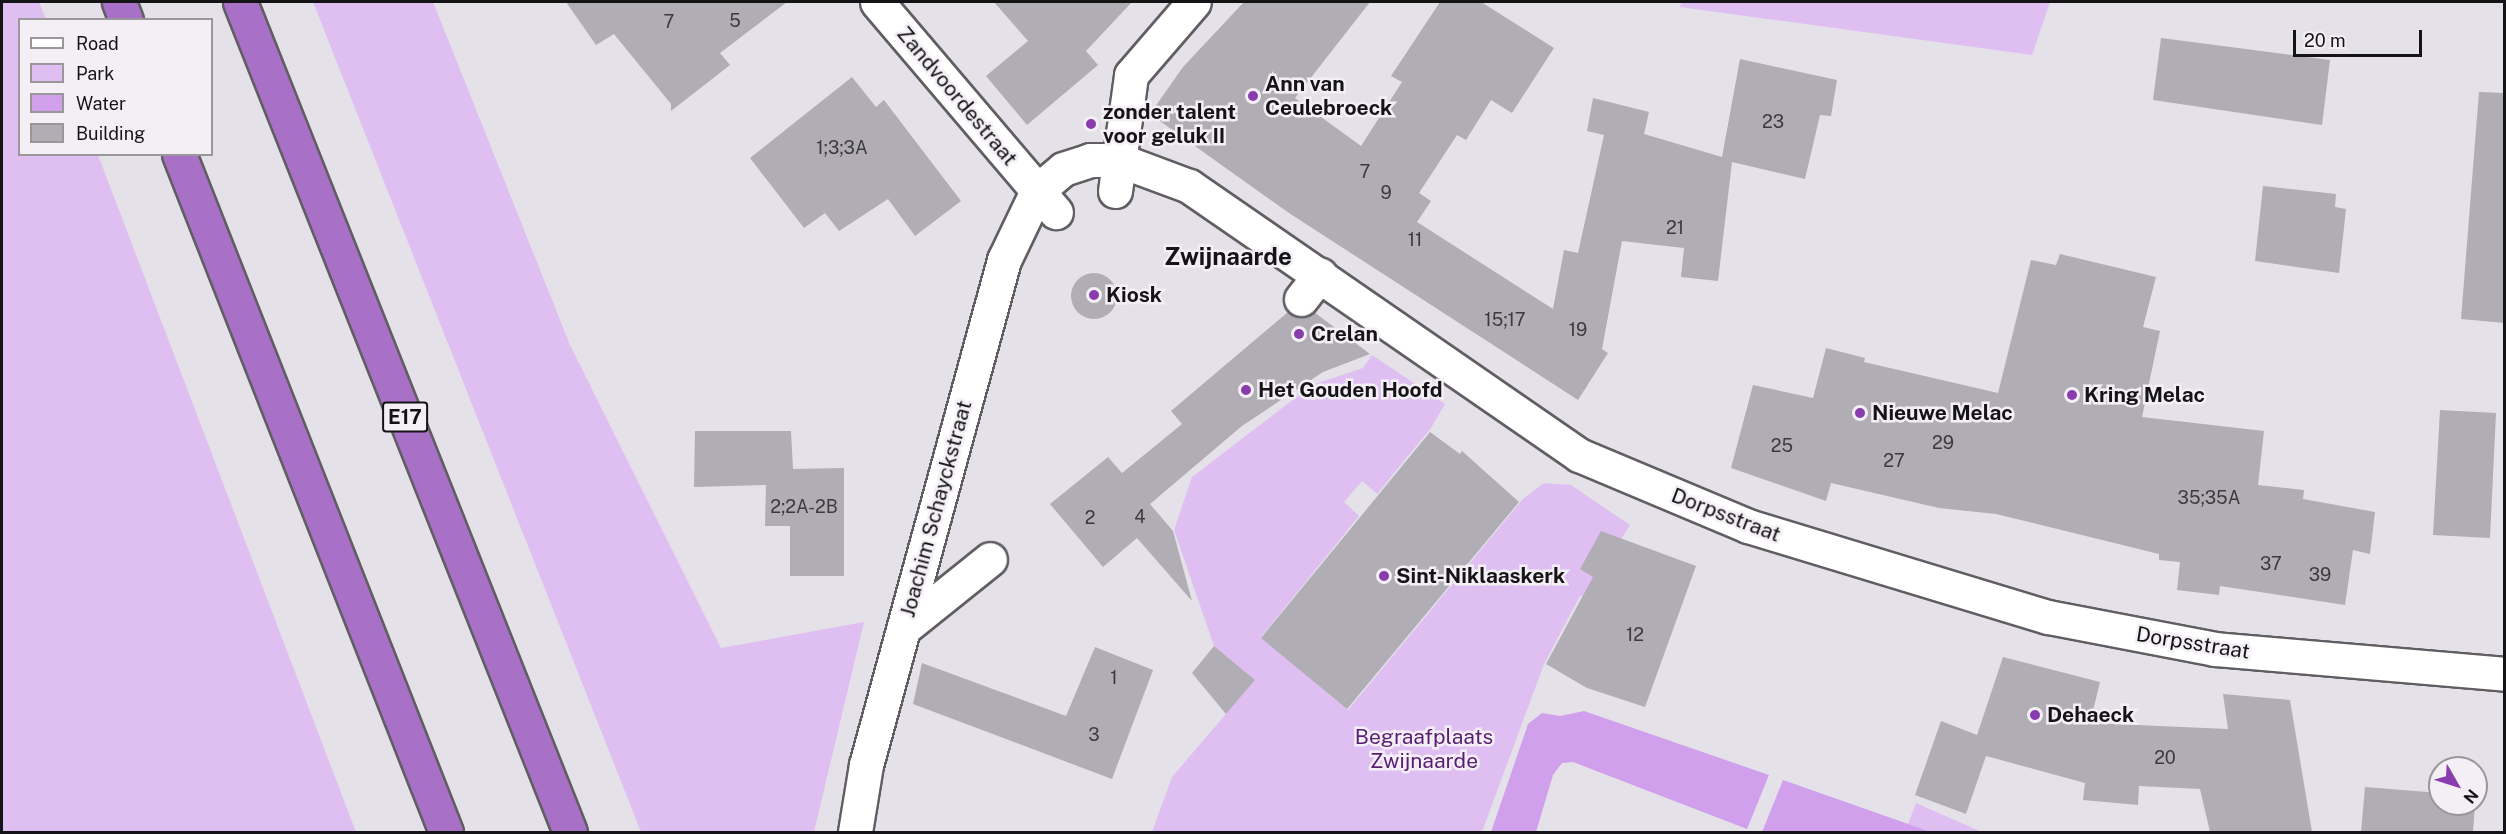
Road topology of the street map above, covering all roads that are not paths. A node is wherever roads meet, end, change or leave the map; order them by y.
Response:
1 (119, 2) edge
2 (240, 2) edge
3 (878, 2) edge
4 (1194, 2) edge
5 (125, 18) edge
6 (180, 156) edge
7 (1117, 176) junction
8 (1046, 202) junction
9 (990, 559) dead end
10 (904, 628) junction
11 (2505, 674) edge
12 (446, 832) edge
13 (570, 832) edge
14 (855, 832) edge

1 - 5 highway
2 - 13 highway, E17
3 - 8 street, Zandvoordestraat
4 - 7 street
6 - 12 highway
7 - 8 street, Dorpsstraat
7 - 11 street, Dorpsstraat
8 - 10 street, Joachim Schayckstraat
9 - 10 street
10 - 14 street, Joachim Schayckstraat

